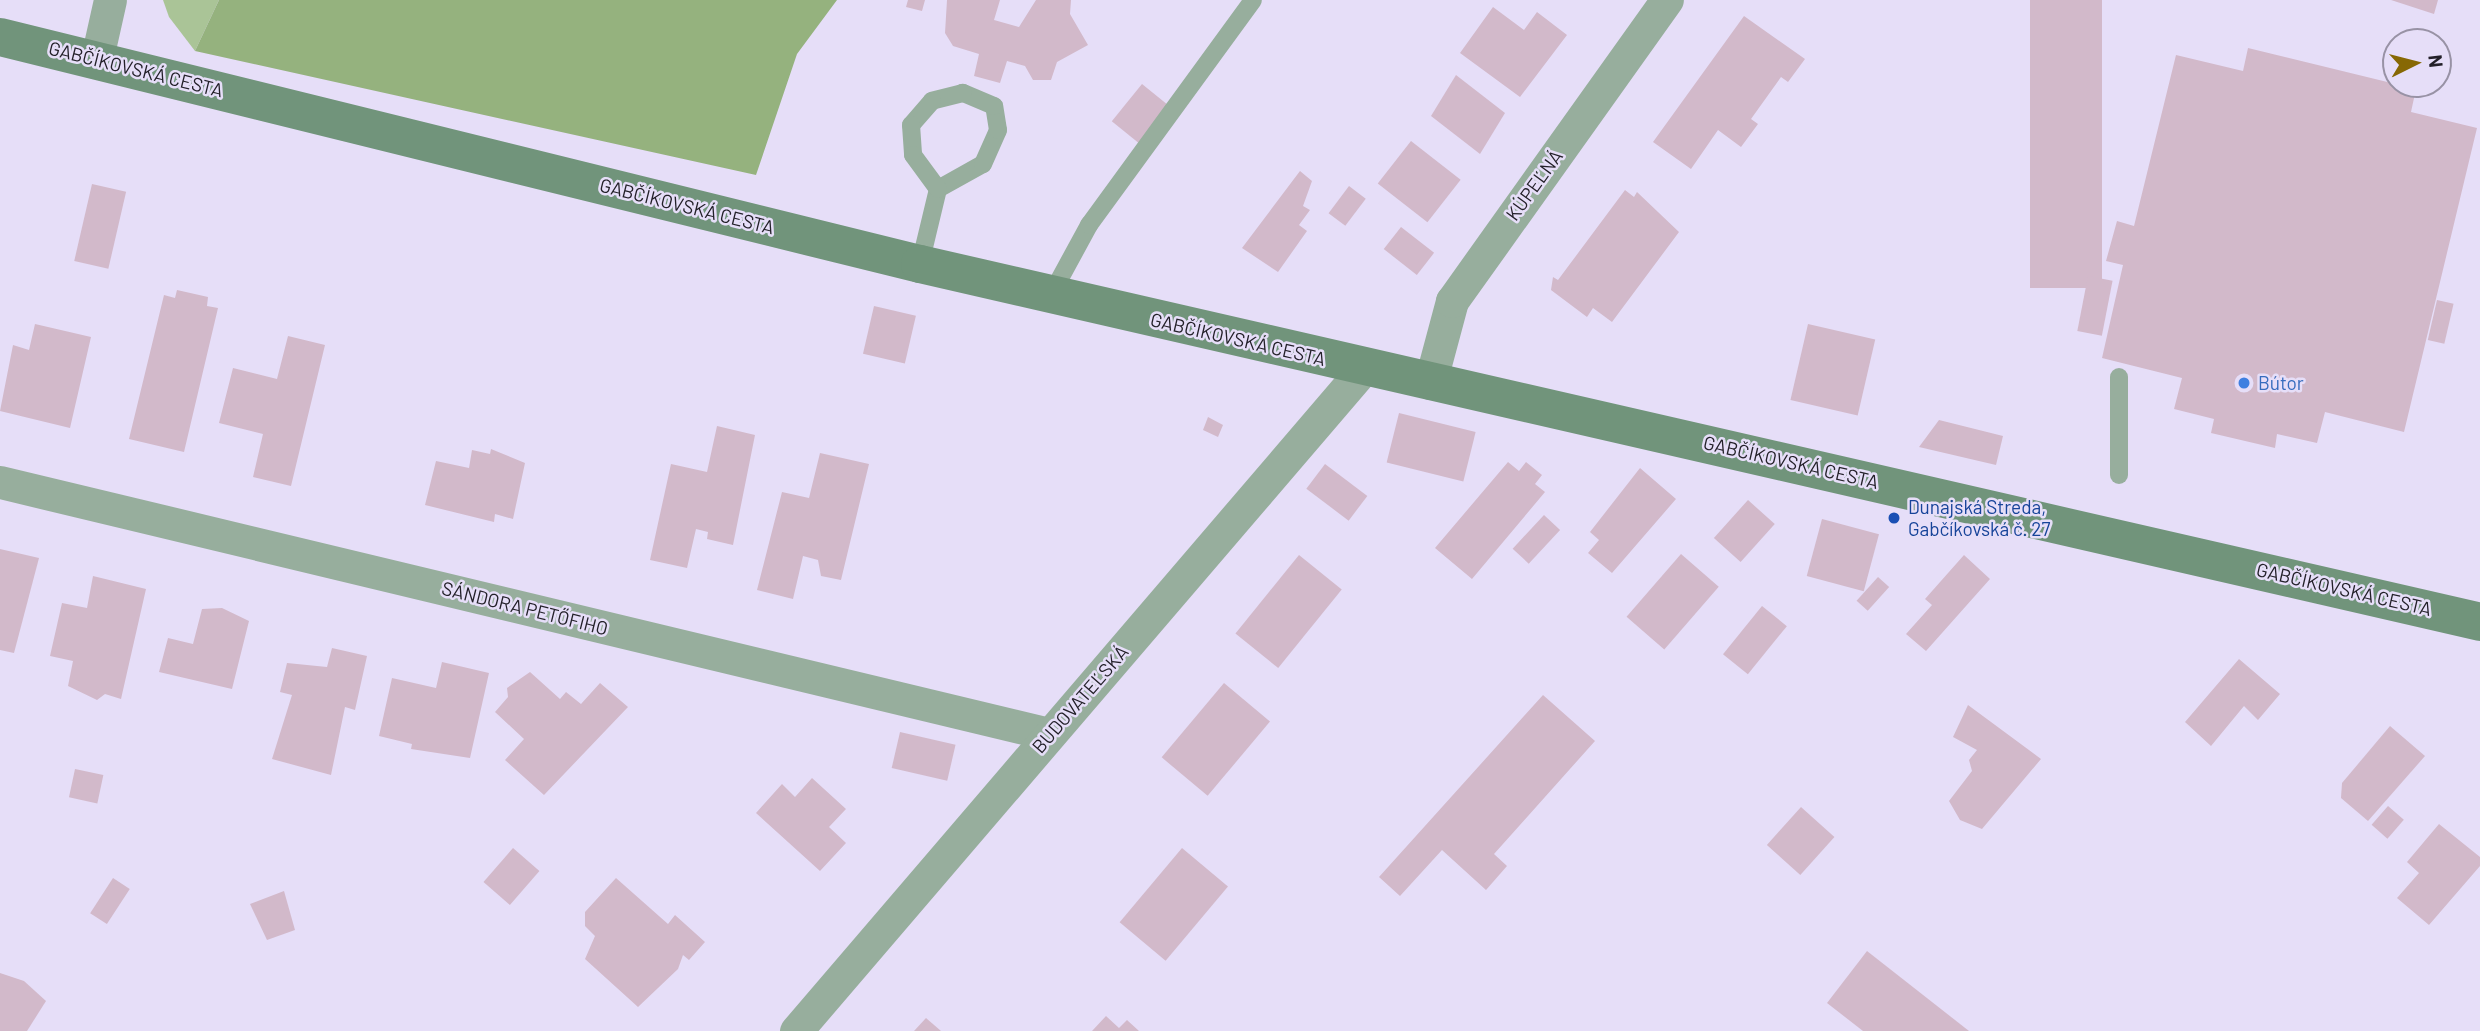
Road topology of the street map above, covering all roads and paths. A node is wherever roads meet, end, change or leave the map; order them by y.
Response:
1 (110, 0) edge
2 (1253, 0) edge
3 (1667, 0) edge
4 (0, 37) edge
5 (97, 58) junction
6 (938, 189) junction
7 (920, 264) junction
8 (1051, 295) junction
9 (1364, 368) junction
10 (2119, 377) dead end
11 (1430, 383) junction
12 (2119, 475) dead end
13 (0, 482) edge
14 (2480, 622) edge
15 (1049, 734) junction
16 (796, 1031) edge

1 - 5 street
2 - 8 lane
3 - 11 street, KÚPEĽNÁ
4 - 5 main road, GABČÍKOVSKÁ CESTA
5 - 7 main road, GABČÍKOVSKÁ CESTA
6 - 6 lane
6 - 7 lane
7 - 8 main road, GABČÍKOVSKÁ CESTA
8 - 9 main road, GABČÍKOVSKÁ CESTA
9 - 11 main road, GABČÍKOVSKÁ CESTA
9 - 15 street, BUDOVATEĽSKÁ
10 - 12 lane
11 - 14 main road, GABČÍKOVSKÁ CESTA
13 - 15 street, SÁNDORA PETŐFIHO
15 - 16 street, BUDOVATEĽSKÁ

